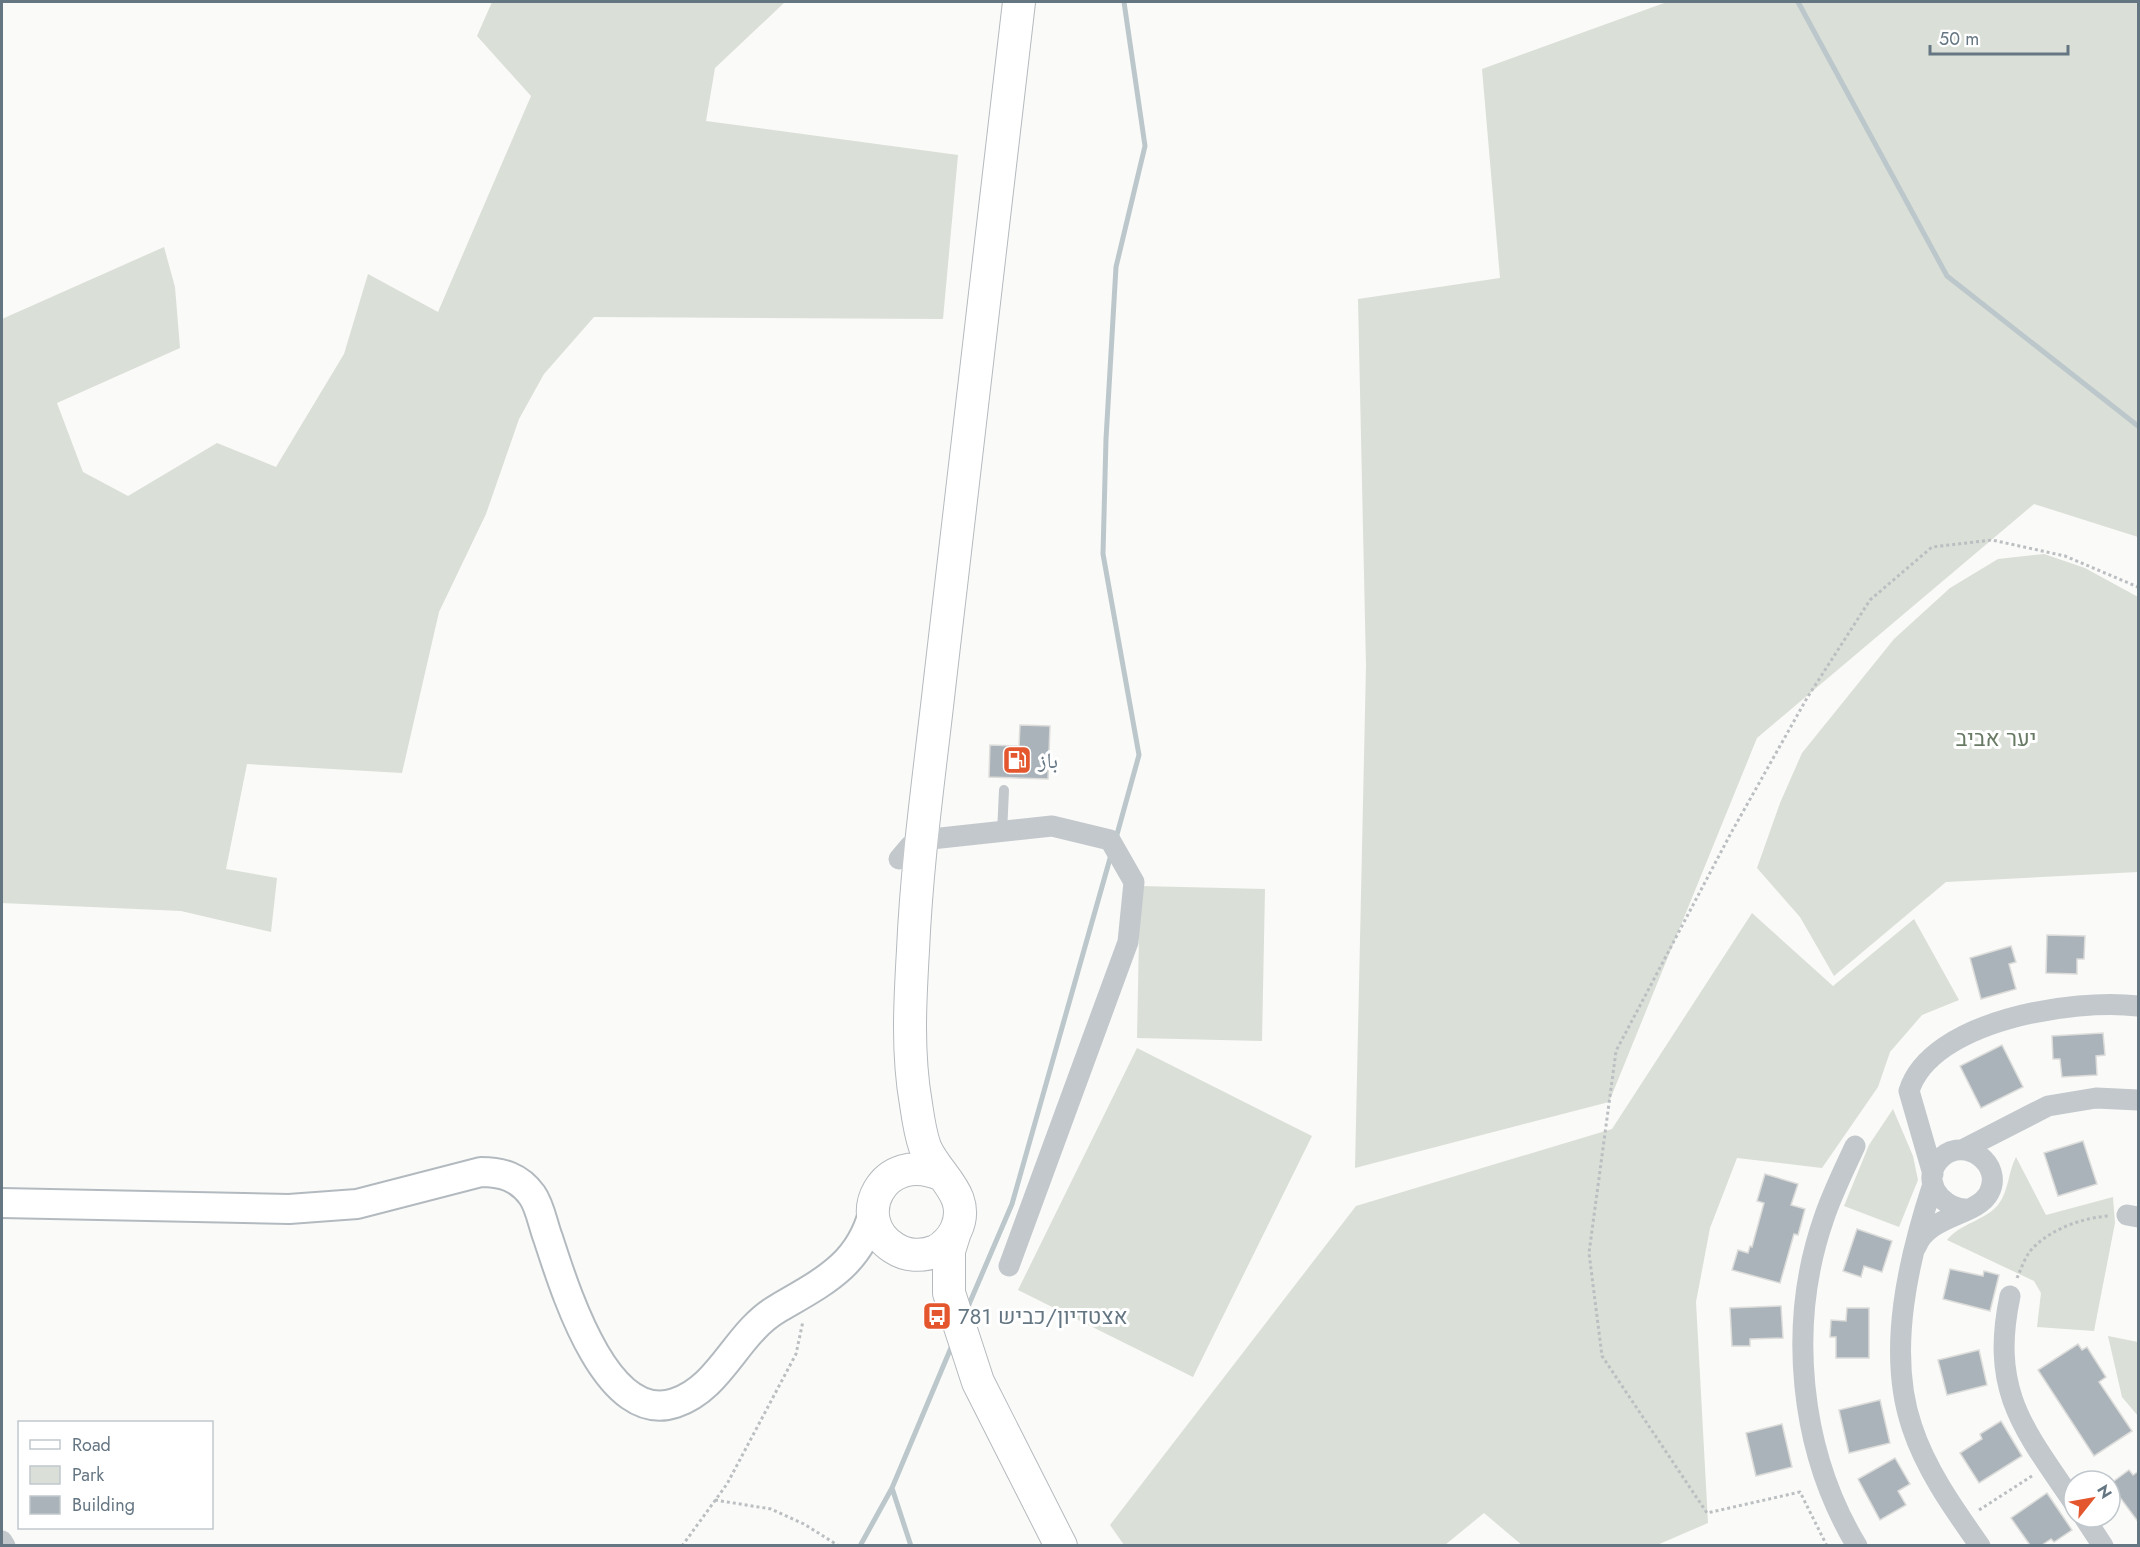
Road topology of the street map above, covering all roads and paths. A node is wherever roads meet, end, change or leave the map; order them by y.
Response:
1 (998, 2) edge
2 (1018, 2) edge
3 (2139, 587) edge
4 (1004, 790) dead end
5 (1002, 833) junction
6 (910, 850) junction
7 (2139, 1006) edge
8 (2139, 1100) edge
9 (1913, 1112) junction
10 (2020, 1120) junction
11 (1854, 1146) dead end
12 (1959, 1149) junction
13 (1991, 1173) junction
14 (942, 1175) junction
15 (1933, 1179) junction
16 (885, 1180) junction
17 (2, 1203) edge
18 (1965, 1209) junction
19 (873, 1214) junction
20 (2133, 1216) edge
21 (955, 1232) junction
22 (1916, 1248) junction
23 (905, 1253) junction
24 (1009, 1266) dead end
25 (839, 1270) junction
26 (809, 1293) junction
27 (2010, 1296) joint
28 (952, 1303) junction
29 (2048, 1466) junction
30 (2062, 1486) edge
31 (715, 1500) junction
32 (1962, 1520) junction
33 (2092, 1529) edge
34 (2, 1541) edge
35 (5, 1545) edge
36 (682, 1545) edge
37 (839, 1545) edge
38 (1061, 1545) edge
39 (1827, 1545) edge
40 (1857, 1545) edge
41 (1980, 1545) edge
42 (2103, 1545) edge

1 - 6 main road
2 - 6 main road
3 - 39 path
4 - 5 lane
5 - 6 street
5 - 24 street
6 - 14 main road
6 - 16 main road
7 - 9 street
8 - 10 street
9 - 12 street
9 - 15 street
10 - 12 street
10 - 13 street
11 - 40 street
12 - 13 street
12 - 15 street
13 - 18 street
14 - 16 main road
14 - 21 main road
15 - 18 street
15 - 22 street
16 - 19 main road
17 - 26 main road
18 - 22 street
19 - 23 main road
19 - 25 main road
20 - 27 path
21 - 23 main road
21 - 28 main road
22 - 32 street
23 - 25 main road
23 - 28 main road
25 - 26 main road
26 - 31 path
27 - 29 street
28 - 38 main road
29 - 30 street
29 - 32 path
31 - 36 path
31 - 37 path
32 - 41 street
33 - 42 street
34 - 35 street

